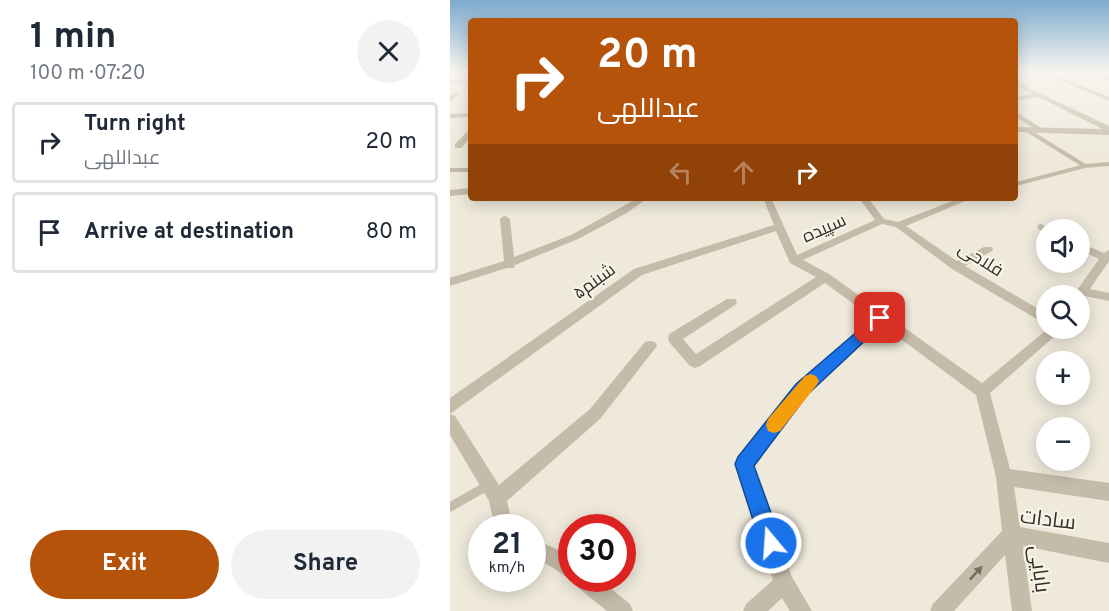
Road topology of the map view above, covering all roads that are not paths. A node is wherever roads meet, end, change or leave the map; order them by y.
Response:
1 (1050, 100) edge
2 (468, 115) edge
3 (1018, 115) edge
4 (450, 117) edge
5 (1018, 130) edge
6 (1027, 130) junction
7 (1042, 130) junction
8 (1109, 130) edge
9 (468, 136) edge
10 (458, 146) dead end
11 (1109, 164) edge
12 (1085, 166) junction
13 (450, 170) edge
14 (468, 170) edge
15 (1018, 183) edge
16 (468, 191) edge
17 (450, 193) edge
18 (639, 201) edge
19 (767, 201) edge
20 (865, 201) edge
21 (953, 201) edge
22 (506, 219) dead end
23 (881, 221) junction
24 (899, 225) junction
25 (779, 227) junction
26 (988, 249) dead end
27 (1090, 249) edge
28 (1107, 255) edge
29 (794, 260) junction
30 (510, 265) junction
31 (956, 266) junction
32 (825, 277) junction
33 (450, 282) edge
34 (1086, 285) edge
35 (1090, 294) edge
36 (1109, 297) edge
37 (731, 302) dead end
38 (1036, 313) edge
39 (880, 318) junction
40 (1045, 339) edge
41 (650, 346) dead end
42 (982, 391) junction
43 (450, 407) edge
44 (450, 422) edge
45 (1004, 477) junction
46 (492, 492) junction
47 (1109, 492) edge
48 (450, 507) edge
49 (499, 514) edge
50 (1011, 535) junction
51 (1109, 552) edge
52 (784, 583) junction
53 (599, 592) edge
54 (623, 611) edge
55 (753, 611) edge
56 (802, 611) edge
57 (940, 611) edge
58 (1022, 611) edge

1 - 8 street
2 - 4 street
3 - 7 street
5 - 6 street
6 - 7 street
6 - 12 lane
7 - 8 street
9 - 10 street
11 - 12 street
12 - 15 street
13 - 14 street
16 - 17 street
18 - 30 street
19 - 25 street
20 - 23 street
21 - 24 street
22 - 30 street
23 - 24 street
23 - 29 street, سپیده
24 - 31 street, فلاحی
25 - 29 street
25 - 43 street, شبنم۵
26 - 31 street
27 - 28 street
28 - 34 street
29 - 32 street
30 - 33 street
31 - 38 street, فلاحی
32 - 37 street
32 - 39 street
35 - 36 street
39 - 42 street
39 - 52 street
40 - 42 street
41 - 46 street
42 - 45 street, بابایی
44 - 46 street
45 - 47 street
45 - 50 street, بابایی
46 - 48 lane
46 - 49 street
50 - 51 street, سادات
57 -> 50 street, سادات
50 - 58 street, بابایی
52 - 55 street
52 - 56 street
53 - 54 street

